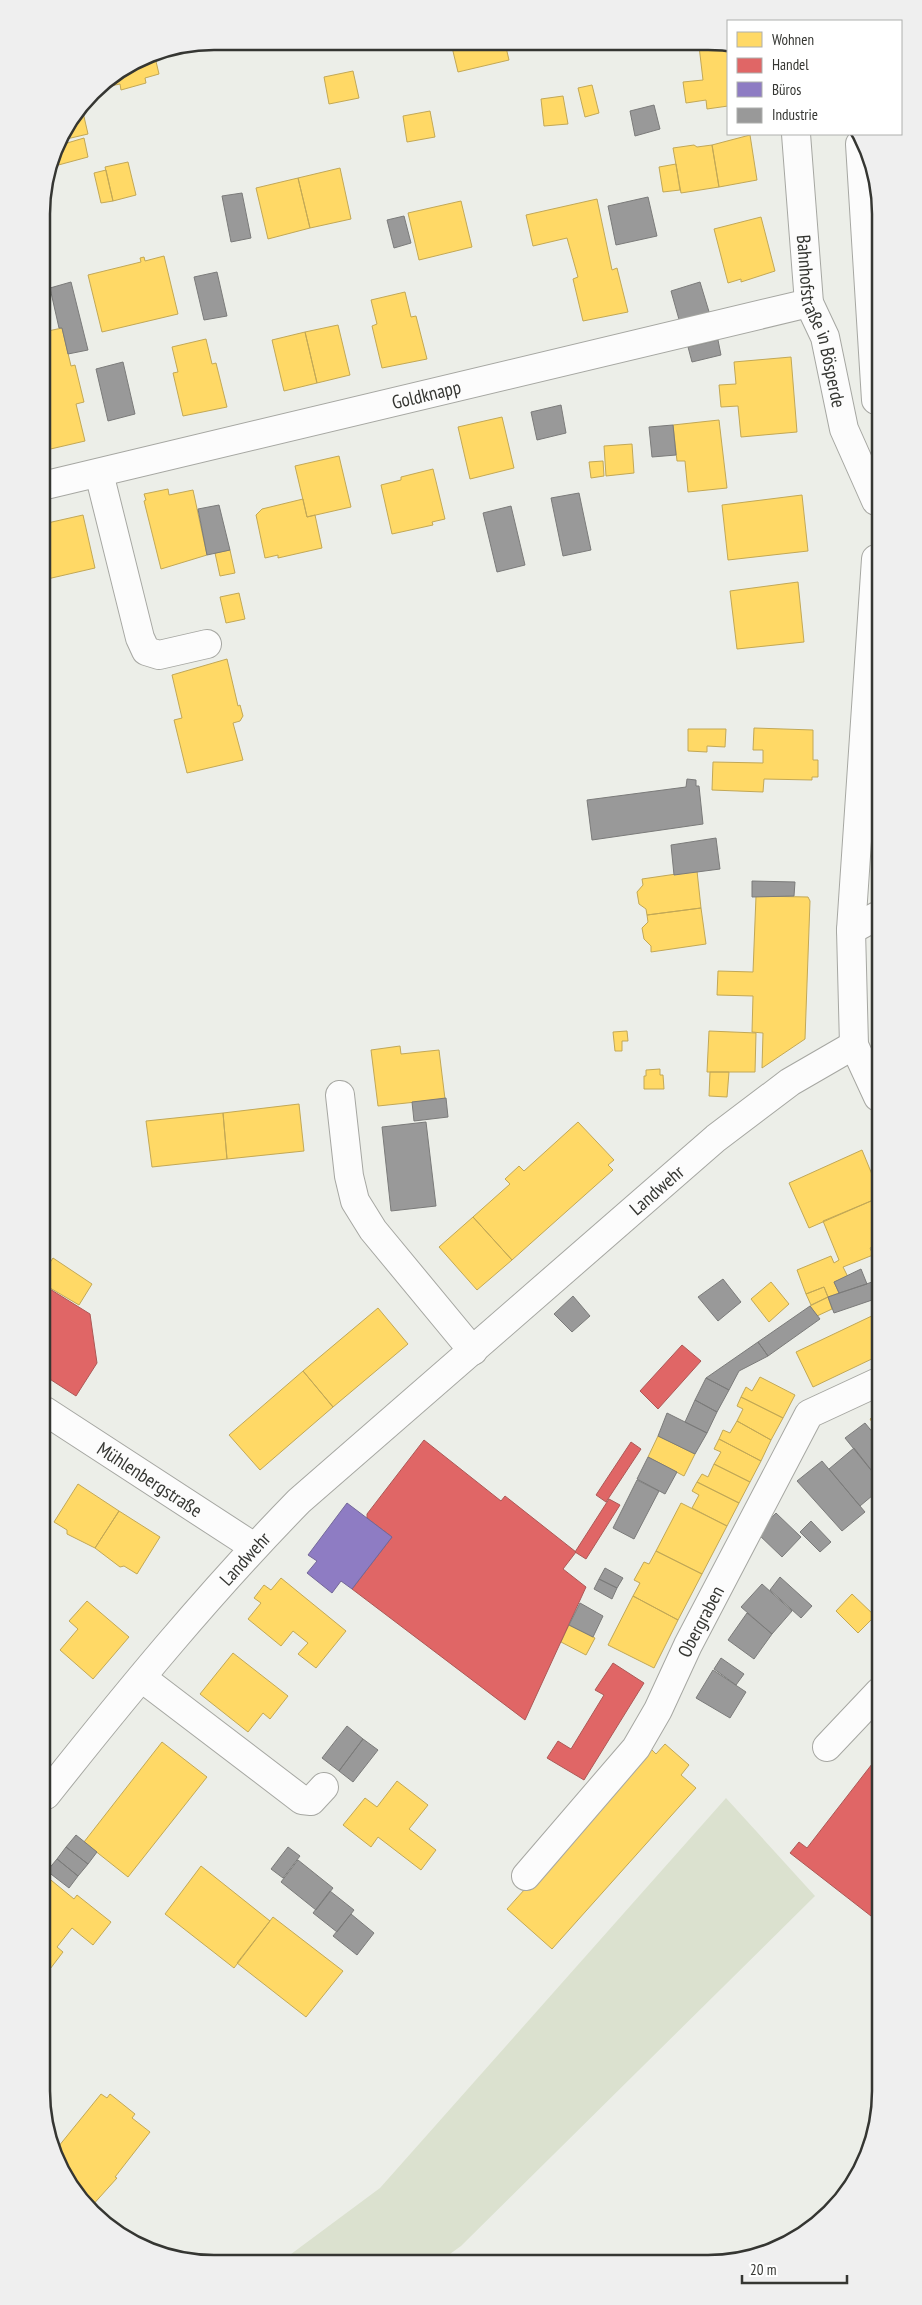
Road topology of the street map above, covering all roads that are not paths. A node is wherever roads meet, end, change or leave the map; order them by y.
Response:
1 (796, 135) edge
2 (861, 156) edge
3 (809, 303) junction
4 (872, 336) edge
5 (99, 473) junction
6 (50, 484) edge
7 (872, 492) edge
8 (872, 618) edge
9 (207, 644) dead end
10 (872, 919) edge
11 (851, 930) junction
12 (854, 1045) junction
13 (872, 1084) edge
14 (340, 1095) dead end
15 (473, 1351) junction
16 (872, 1385) edge
17 (50, 1414) edge
18 (254, 1547) junction
19 (142, 1678) junction
20 (872, 1699) edge
21 (827, 1747) dead end
22 (324, 1787) dead end
23 (50, 1790) edge
24 (526, 1876) dead end

1 - 3 street, Bahnhofstraße in Bösperde
2 - 4 street, Bahnhofstraße in Bösperde
3 - 5 street, Goldknapp
3 - 7 street, Bahnhofstraße in Bösperde
5 - 6 street, Goldknapp
5 - 9 street
8 - 11 street
10 - 11 street
11 - 12 street
12 - 13 street
12 - 15 street, Landwehr
14 - 15 street
15 - 18 street, Landwehr
16 - 24 street, Obergraben
17 - 18 street, Mühlenbergstraße
18 - 19 street, Landwehr
19 - 22 street
19 - 23 street, Landwehr
20 - 21 street

